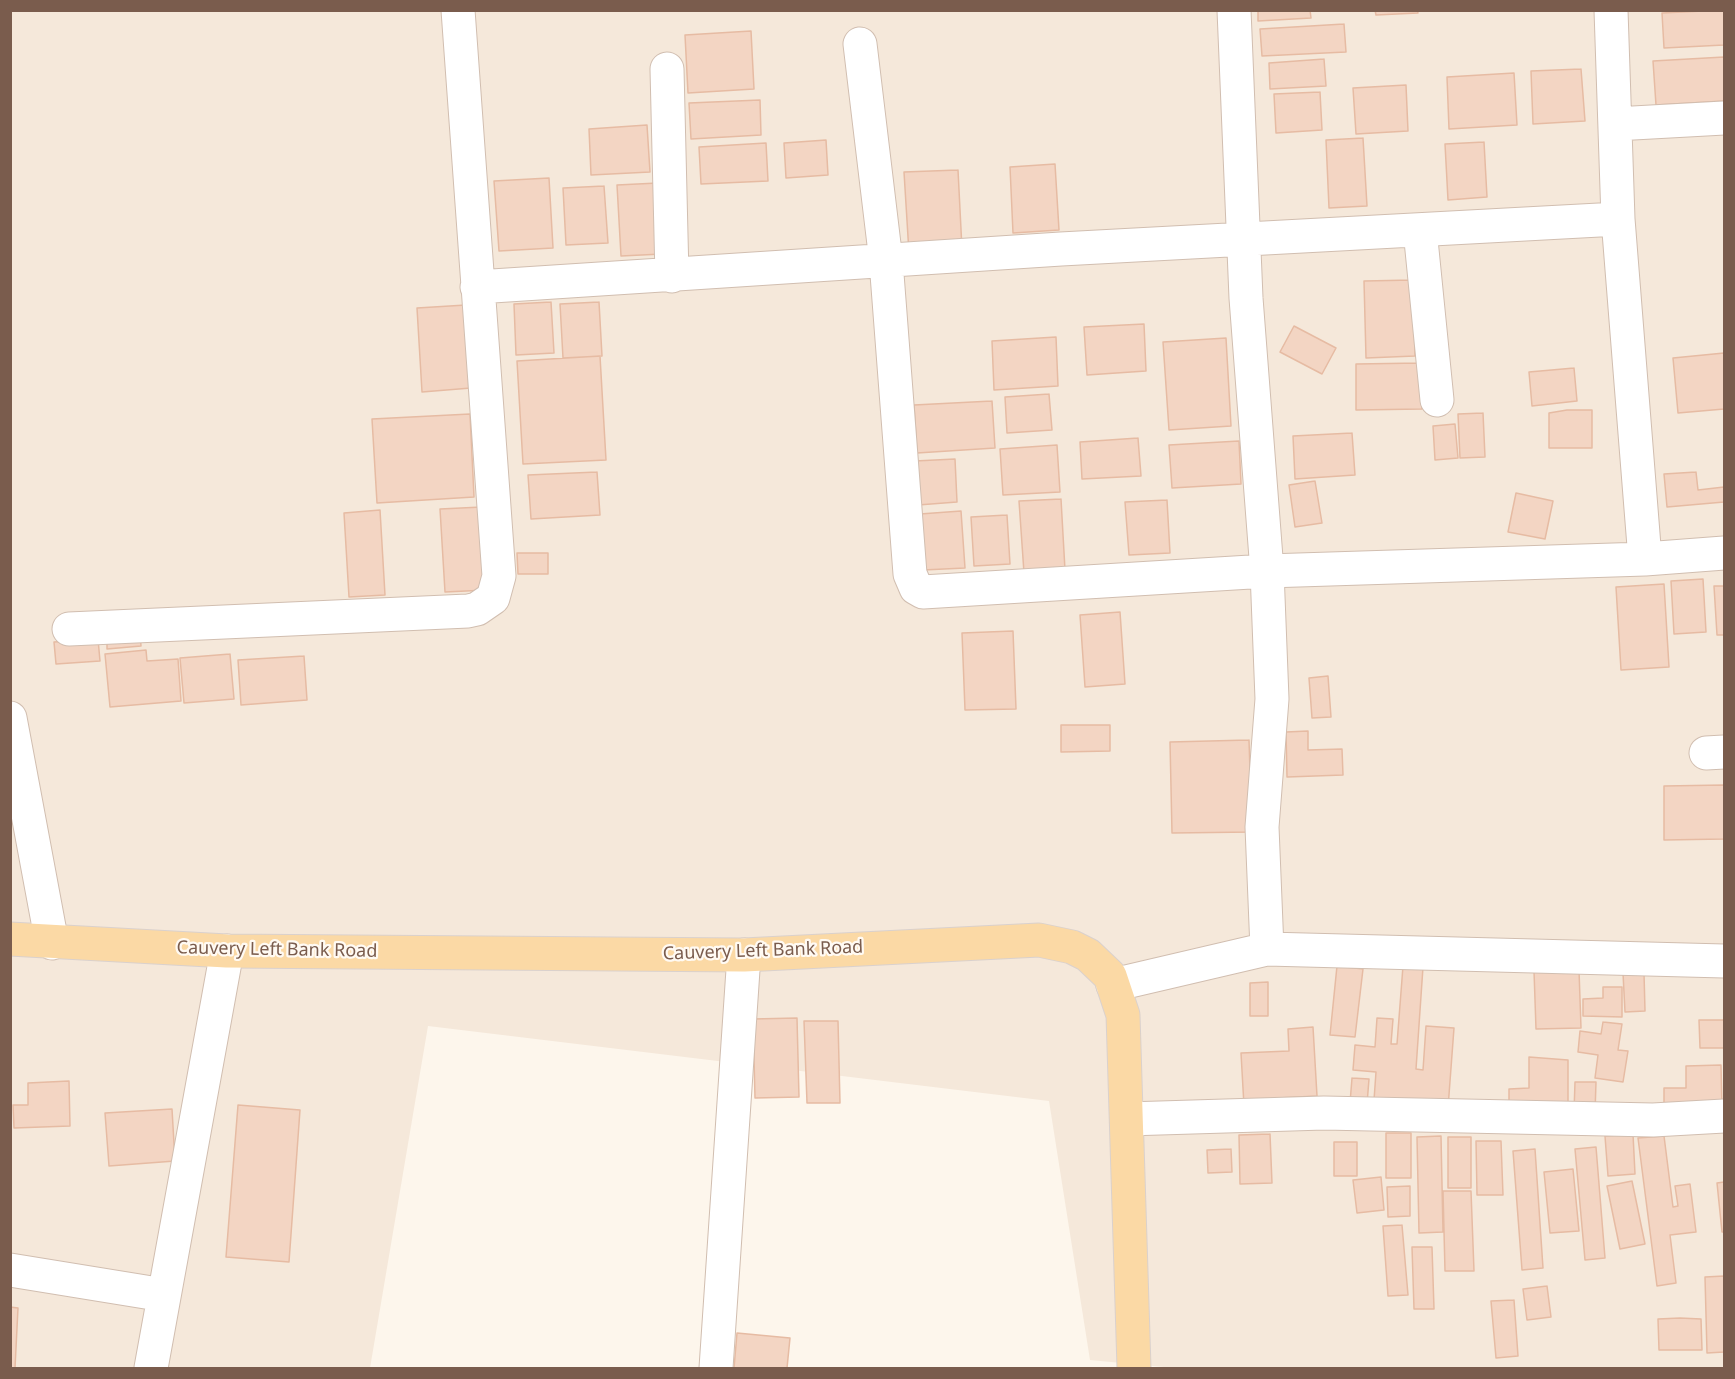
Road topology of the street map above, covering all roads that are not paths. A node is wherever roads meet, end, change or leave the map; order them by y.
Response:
1 (458, 10) edge
2 (1234, 10) edge
3 (1611, 10) edge
4 (860, 44) dead end
5 (667, 69) dead end
6 (1725, 118) edge
7 (1615, 124) junction
8 (1618, 219) junction
9 (1420, 230) junction
10 (1243, 239) junction
11 (886, 261) junction
12 (672, 276) junction
13 (477, 287) junction
14 (1437, 400) dead end
15 (1725, 554) edge
16 (1645, 559) junction
17 (1267, 571) junction
18 (69, 629) dead end
19 (10, 718) edge
20 (10, 939) edge
21 (52, 943) junction
22 (1267, 949) junction
23 (227, 951) junction
24 (744, 955) junction
25 (1725, 961) edge
26 (1113, 985) junction
27 (1725, 1116) edge
28 (1127, 1119) junction
29 (10, 1270) edge
30 (165, 1295) junction
31 (155, 1367) edge
32 (716, 1368) edge
33 (1134, 1368) edge

1 - 13 street
2 - 10 street
3 - 7 street
4 - 11 street
5 - 12 street
6 - 7 street
7 - 8 street
8 - 9 street
8 - 16 street
9 - 10 street
9 - 14 street
10 - 11 street
10 - 17 street
11 - 12 street
11 - 17 street
12 - 13 street
13 - 18 street
15 - 16 street
16 - 17 street
17 - 22 street
19 - 21 street
20 - 21 main road, Cauvery Left Bank Road
21 - 23 main road, Cauvery Left Bank Road
22 - 25 street
22 - 26 street
23 - 24 main road, Cauvery Left Bank Road
23 - 30 street
24 - 26 main road, Cauvery Left Bank Road
24 - 32 street
26 - 28 main road, Cauvery Left Bank Road
27 - 28 street
28 - 33 main road, Cauvery Left Bank Road
29 - 30 street
30 - 31 street

